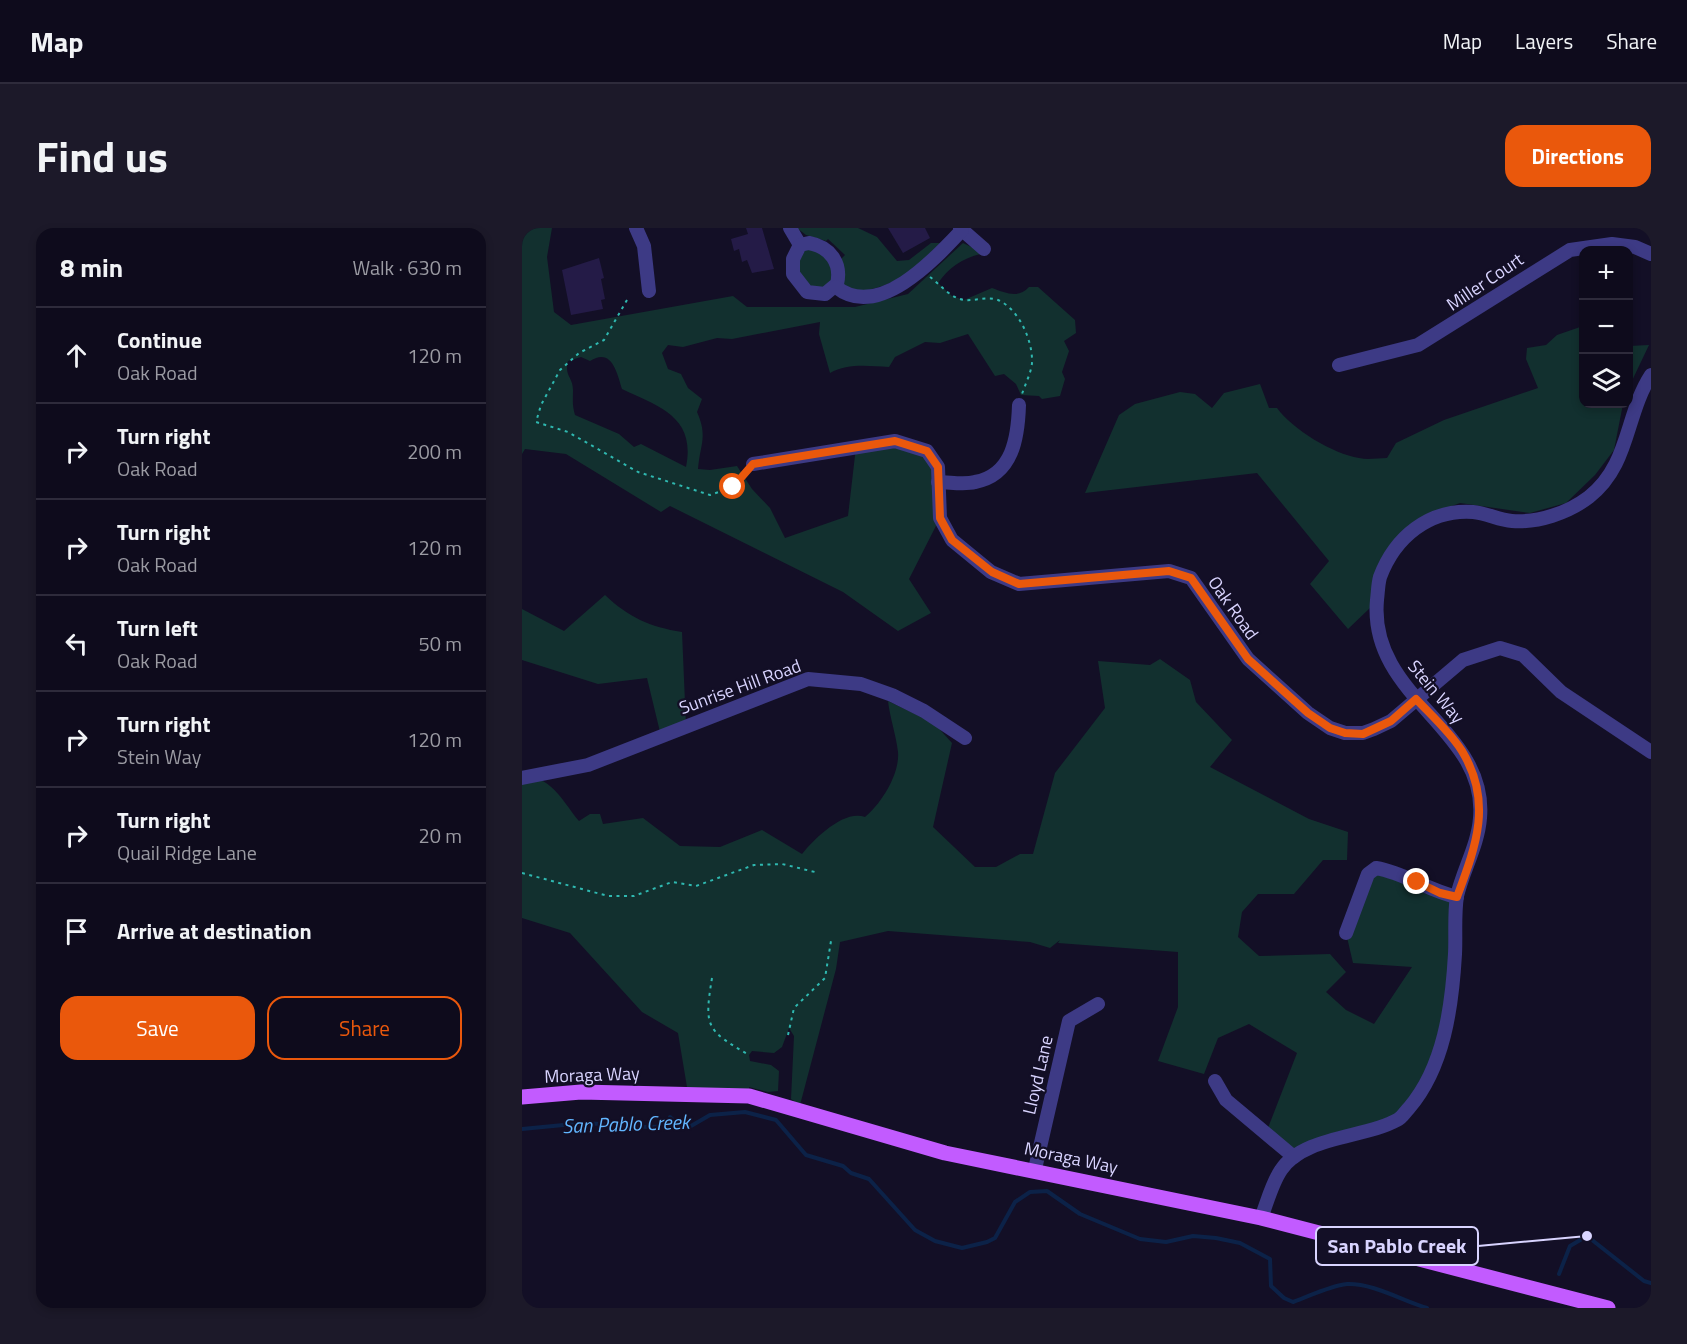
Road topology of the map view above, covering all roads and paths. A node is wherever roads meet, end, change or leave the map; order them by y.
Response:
1 (636, 228) edge
2 (790, 228) edge
3 (961, 229) edge
4 (800, 245) junction
5 (984, 249) dead end
6 (1651, 254) edge
7 (921, 270) junction
8 (836, 287) junction
9 (649, 291) dead end
10 (627, 300) dead end
11 (1339, 364) dead end
12 (1651, 375) edge
13 (1019, 405) joint
14 (753, 464) joint
15 (938, 482) junction
16 (1416, 699) junction
17 (965, 738) dead end
18 (1651, 752) edge
19 (522, 778) edge
20 (815, 872) dead end
21 (522, 873) edge
22 (1457, 897) junction
23 (1346, 933) dead end
24 (831, 941) dead end
25 (712, 978) dead end
26 (1098, 1004) dead end
27 (788, 1035) dead end
28 (749, 1055) dead end
29 (1215, 1081) dead end
30 (522, 1097) edge
31 (1294, 1156) junction
32 (1035, 1169) junction
33 (1261, 1218) junction
34 (1591, 1306) edge
35 (1608, 1308) edge

1 - 9 street
2 - 4 street
3 - 5 street
3 - 7 street
4 - 8 street
4 - 8 street
6 - 11 street, Miller Court
7 - 8 street
7 - 13 path
10 - 14 path
12 - 16 street, Stein Way
13 - 15 street
14 - 15 street, Oak Road
15 - 16 street, Oak Road
16 - 18 street, Oak Road
16 - 22 street, Stein Way
17 - 19 street, Sunrise Hill Road
20 - 21 path
22 - 23 street
22 - 31 street, Stein Way
24 - 27 path
25 - 28 path
26 - 32 street, Lloyd Lane
29 - 31 street
30 - 32 main road, Moraga Way
31 - 33 street
32 - 33 main road, Moraga Way
33 - 34 main road, Moraga Way
34 - 35 main road, Moraga Way

